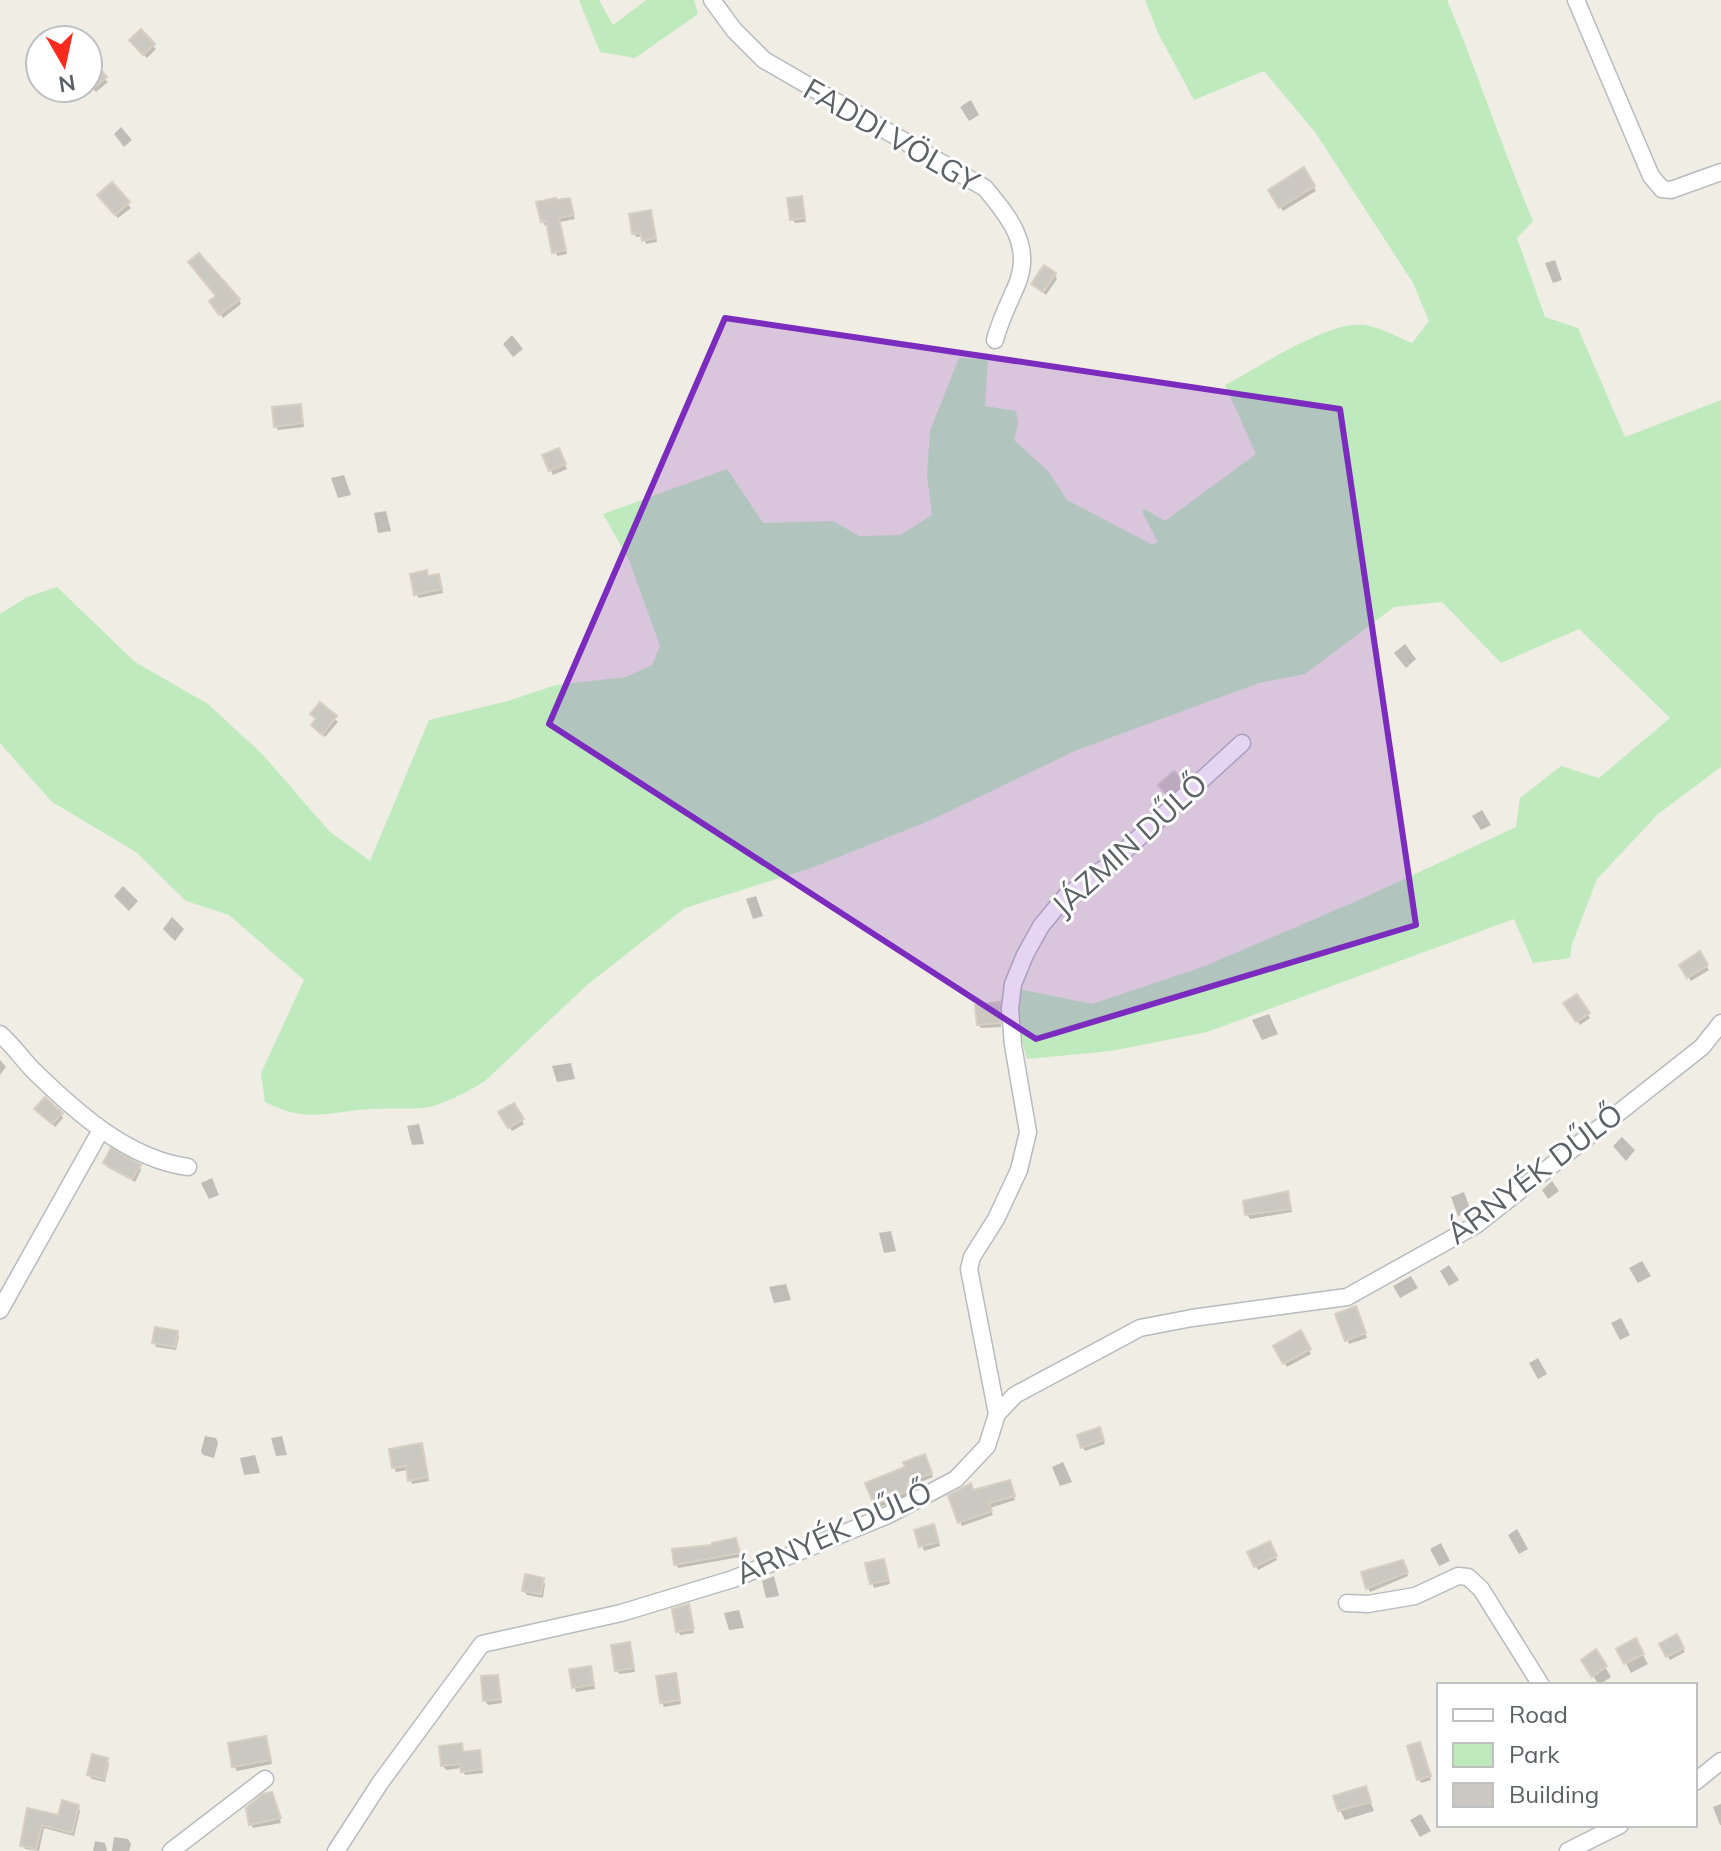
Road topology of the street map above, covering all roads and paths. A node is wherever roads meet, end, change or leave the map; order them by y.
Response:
1 (712, 0) edge
2 (1576, 0) edge
3 (1721, 172) edge
4 (995, 340) dead end
5 (1242, 743) dead end
6 (1721, 1023) edge
7 (0, 1034) edge
8 (101, 1130) junction
9 (188, 1167) dead end
10 (0, 1310) edge
11 (997, 1414) junction
12 (1347, 1603) dead end
13 (1540, 1683) edge
14 (1721, 1761) edge
15 (265, 1779) dead end
16 (1697, 1780) edge
17 (1616, 1827) edge
18 (171, 1851) edge
19 (336, 1851) edge
20 (1568, 1851) edge

1 - 4 street, FADDI VÖLGY
2 - 3 street
5 - 11 street, JÁZMIN DŰLŐ
6 - 11 street, ÁRNYÉK DŰLŐ
7 - 8 street
8 - 9 street
8 - 10 street
11 - 19 street, ÁRNYÉK DŰLŐ
12 - 13 street
14 - 16 street
15 - 18 street
17 - 20 street

